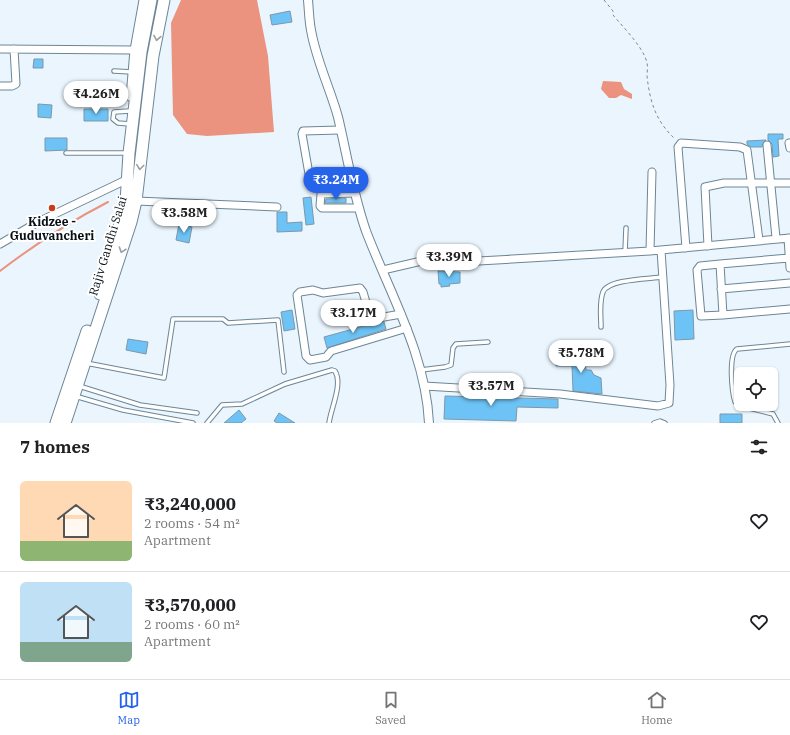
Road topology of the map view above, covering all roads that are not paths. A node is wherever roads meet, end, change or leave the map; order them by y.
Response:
1 (143, 0) edge
2 (151, 0) edge
3 (164, 0) edge
4 (308, 0) edge
5 (0, 49) edge
6 (14, 49) junction
7 (134, 50) junction
8 (114, 71) dead end
9 (132, 72) junction
10 (0, 86) edge
11 (130, 111) junction
12 (131, 127) junction
13 (340, 130) junction
14 (767, 145) dead end
15 (66, 153) dead end
16 (129, 153) junction
17 (652, 172) dead end
18 (308, 174) dead end
19 (128, 179) junction
20 (770, 183) junction
21 (790, 183) edge
22 (752, 184) junction
23 (354, 193) junction
24 (131, 206) junction
25 (277, 207) dead end
26 (358, 208) junction
27 (626, 228) dead end
28 (776, 238) junction
29 (789, 238) edge
30 (758, 240) junction
31 (0, 244) edge
32 (708, 246) junction
33 (686, 248) junction
34 (661, 250) junction
35 (650, 251) junction
36 (625, 252) junction
37 (789, 258) edge
38 (720, 264) junction
39 (790, 268) edge
40 (383, 270) junction
41 (663, 277) junction
42 (790, 283) edge
43 (721, 289) junction
44 (100, 305) junction
45 (790, 310) edge
46 (401, 314) junction
47 (723, 315) junction
48 (601, 327) dead end
49 (407, 328) junction
50 (488, 342) dead end
51 (790, 344) edge
52 (85, 363) junction
53 (420, 370) junction
54 (284, 372) dead end
55 (424, 386) junction
56 (72, 389) junction
57 (197, 413) dead end
58 (56, 423) edge
59 (65, 423) edge
60 (193, 423) edge
61 (207, 423) edge
62 (329, 423) edge
63 (429, 423) edge
64 (654, 423) edge
65 (665, 423) edge
66 (778, 423) edge

1 - 7 street
2 - 12 main road, Rajiv Gandhi Salai
3 -> 24 main road, Rajiv Gandhi Salai
4 - 13 street
5 - 6 street
6 - 7 street
6 - 10 street
7 - 9 street
8 - 9 lane
9 - 11 street
11 - 12 street
11 - 12 lane
12 - 16 main road, Rajiv Gandhi Salai
13 - 18 street
13 - 23 street
14 - 20 street
15 - 16 lane
16 - 19 main road, Rajiv Gandhi Salai
17 - 35 street
19 - 24 main road, Rajiv Gandhi Salai
19 - 31 street
20 - 21 street
20 - 22 street
20 - 28 street
22 - 30 street
22 - 32 street
22 - 33 street
23 - 26 street
23 - 26 street
24 - 25 street
24 - 44 main road, Rajiv Gandhi Salai
26 - 40 street
27 - 36 lane
28 - 29 street
28 - 30 street
29 - 37 street
30 - 32 street
32 - 33 street
33 - 34 street
34 - 35 street
34 - 41 street
35 - 36 street
36 - 40 street
37 - 38 street
37 - 39 street
38 - 43 street
38 - 47 street
40 - 46 street
41 - 48 lane
41 - 55 street
42 - 43 street
43 - 47 street
44 - 52 main road, Rajiv Gandhi Salai
44 - 56 main road, Rajiv Gandhi Salai
45 - 47 street
46 - 49 street
46 - 49 street
49 - 53 street
50 - 53 lane
51 - 66 lane
52 - 54 lane
52 - 56 main road, Rajiv Gandhi Salai
53 - 55 street
55 - 63 street
56 - 57 lane
56 - 58 main road, Rajiv Gandhi Salai
56 - 59 main road, Rajiv Gandhi Salai
56 - 60 lane
61 - 62 lane
64 - 65 lane

